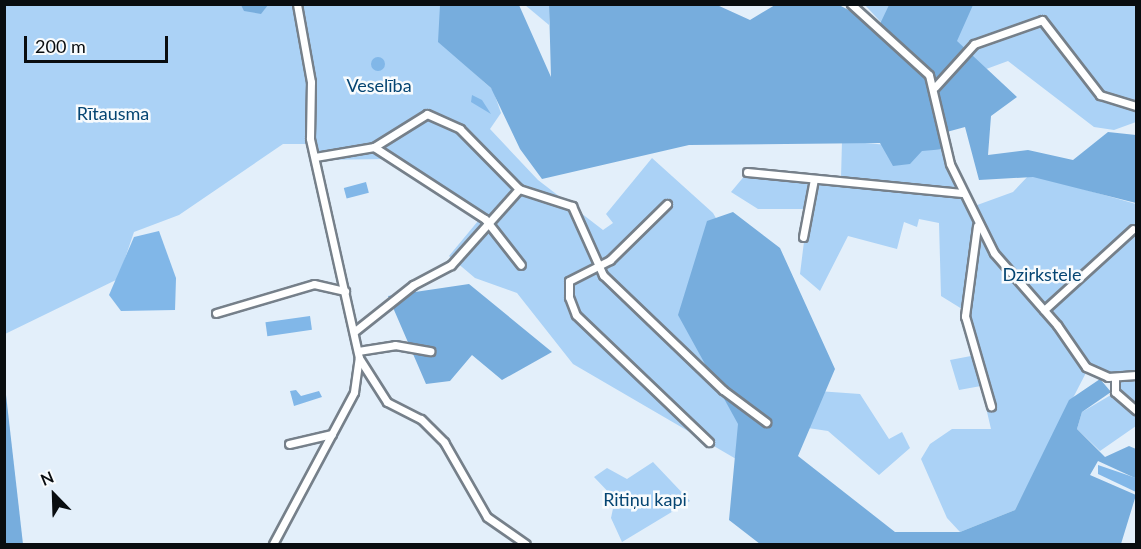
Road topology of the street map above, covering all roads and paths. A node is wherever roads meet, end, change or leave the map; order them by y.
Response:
1 (297, 4) edge
2 (851, 4) edge
3 (935, 87) junction
4 (1137, 106) edge
5 (374, 147) junction
6 (315, 157) junction
7 (747, 172) dead end
8 (814, 179) junction
9 (519, 189) junction
10 (962, 193) junction
11 (667, 204) dead end
12 (488, 222) junction
13 (977, 226) junction
14 (1132, 229) dead end
15 (803, 237) dead end
16 (521, 265) dead end
17 (597, 265) junction
18 (345, 291) junction
19 (1044, 310) junction
20 (216, 313) dead end
21 (355, 331) junction
22 (430, 351) dead end
23 (358, 355) junction
24 (367, 374) junction
25 (1137, 375) edge
26 (356, 376) junction
27 (1115, 378) junction
28 (991, 406) dead end
29 (1137, 410) edge
30 (766, 422) dead end
31 (332, 434) junction
32 (709, 442) dead end
33 (289, 444) dead end
34 (273, 544) edge
35 (526, 544) edge

1 - 6 street
2 - 3 street
3 - 4 street
3 - 10 street
5 - 6 street
5 - 9 street
5 - 12 street
6 - 18 street
7 - 8 street
8 - 10 street
8 - 15 street
9 - 12 street
9 - 17 street
10 - 13 street
11 - 17 street
12 - 16 street
12 - 21 street
13 - 19 street
13 - 28 street
14 - 19 street
17 - 30 street
17 - 32 street
18 - 20 street
18 - 21 street
19 - 27 street
21 - 23 street
22 - 23 street
23 - 24 street
23 - 26 street
24 - 26 street
24 - 35 street
25 - 27 street
26 - 31 street
27 - 29 street
31 - 33 street
31 - 34 street

